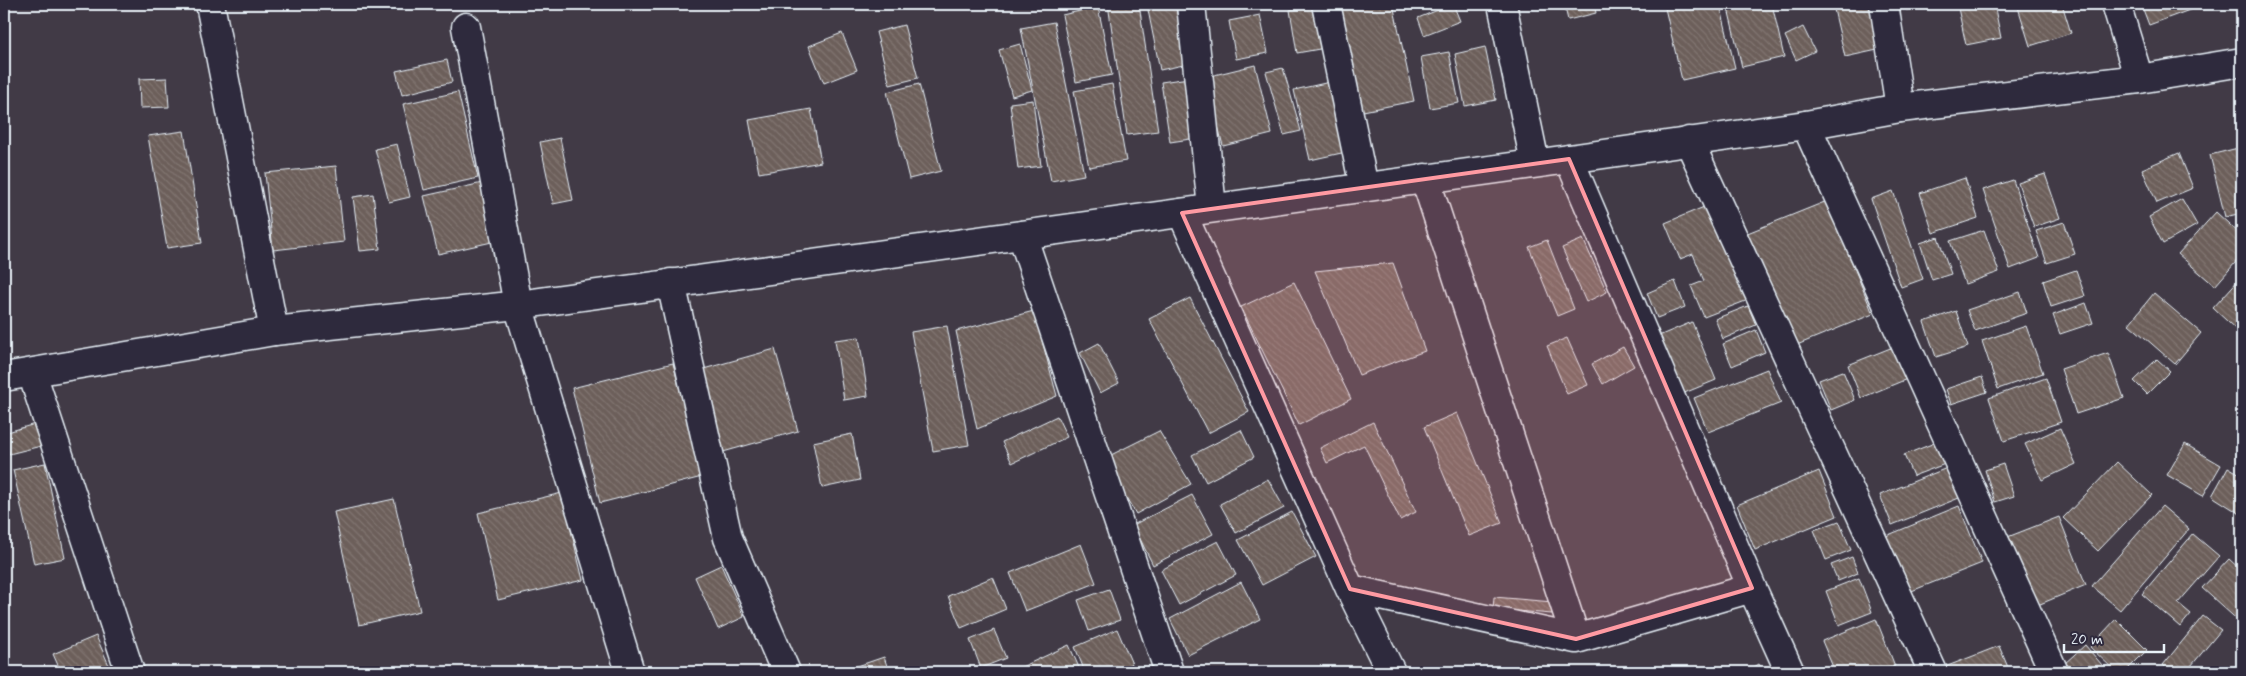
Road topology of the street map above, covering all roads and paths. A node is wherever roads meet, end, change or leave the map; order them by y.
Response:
1 (210, 4) edge
2 (1191, 4) edge
3 (1326, 4) edge
4 (1502, 4) edge
5 (1884, 4) edge
6 (2116, 4) edge
7 (466, 27) dead end
8 (2242, 62) edge
9 (2139, 78) junction
10 (1900, 108) junction
11 (1806, 125) junction
12 (1689, 142) junction
13 (1569, 159) junction
14 (1535, 163) junction
15 (1425, 178) junction
16 (1364, 187) junction
17 (1212, 208) junction
18 (1182, 213) junction
19 (1022, 234) junction
20 (671, 284) junction
21 (518, 305) junction
22 (274, 331) junction
23 (32, 373) junction
24 (4, 377) edge
25 (1752, 588) junction
26 (1350, 589) junction
27 (1576, 639) junction
28 (130, 672) edge
29 (630, 672) edge
30 (786, 672) edge
31 (1169, 672) edge
32 (1391, 672) edge
33 (1790, 672) edge
34 (1933, 672) edge
35 (2054, 672) edge

1 - 22 street
2 - 17 street
3 - 16 street
4 - 14 street
5 - 10 street
6 - 9 street
7 - 21 street
8 - 9 street
9 - 10 street
10 - 11 street
11 - 12 street
11 - 35 street
12 - 13 street
12 - 34 street
13 - 14 street
13 - 25 street
14 - 15 street
15 - 16 street
15 - 27 street
16 - 17 street
17 - 18 street
18 - 19 street
18 - 26 street
19 - 20 street
19 - 31 street
20 - 21 street
20 - 30 street
21 - 22 street
21 - 29 street
22 - 23 street
23 - 24 street
23 - 28 street
25 - 27 street
25 - 33 street
26 - 27 street
26 - 32 street

